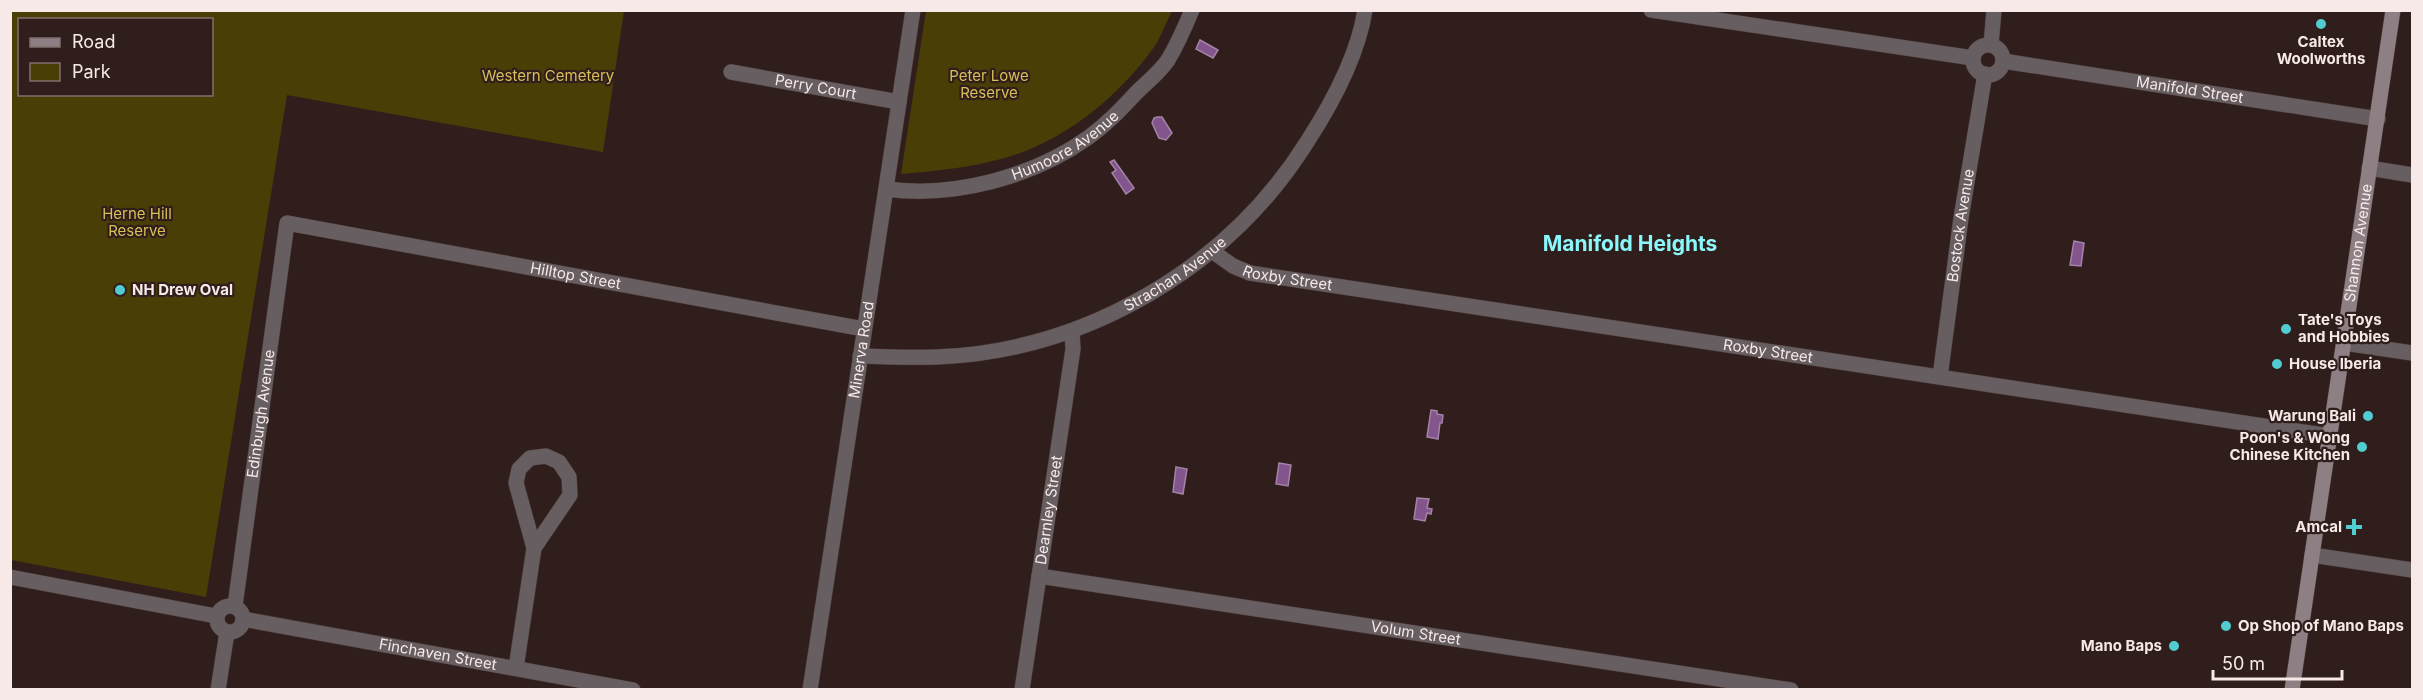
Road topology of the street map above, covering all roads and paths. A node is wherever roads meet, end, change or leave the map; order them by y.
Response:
1 (913, 10) edge
2 (1191, 10) edge
3 (1365, 10) edge
4 (1651, 10) edge
5 (1994, 10) edge
6 (2393, 10) edge
7 (1991, 45) junction
8 (1973, 58) junction
9 (2003, 62) junction
10 (730, 72) dead end
11 (1985, 74) junction
12 (899, 102) junction
13 (2378, 119) junction
14 (2369, 168) junction
15 (2412, 175) edge
16 (886, 189) junction
17 (287, 223) joint
18 (1212, 251) junction
19 (864, 329) junction
20 (1072, 332) junction
21 (2344, 343) junction
22 (2412, 353) edge
23 (860, 356) junction
24 (1940, 377) junction
25 (2330, 436) junction
26 (534, 548) junction
27 (2312, 555) junction
28 (2412, 570) edge
29 (1040, 576) junction
30 (10, 577) edge
31 (239, 613) junction
32 (216, 616) junction
33 (227, 632) junction
34 (516, 668) junction
35 (218, 690) edge
36 (633, 690) edge
37 (810, 690) edge
38 (1022, 690) edge
39 (1791, 690) edge
40 (2292, 690) edge

1 - 12 street, Minerva Road
2 - 16 street, Humoore Avenue
3 - 18 street, Strachan Avenue
4 - 8 street
5 - 7 street
6 - 13 main road, Shannon Avenue
7 - 8 street
7 - 9 street
8 - 11 street
9 - 11 street
9 - 13 street, Manifold Street
10 - 12 street, Perry Court
11 - 24 street, Bostock Avenue
12 - 16 street, Minerva Road
13 - 14 main road, Shannon Avenue
14 - 15 street
14 - 21 main road, Shannon Avenue
16 - 19 street, Minerva Road
17 - 19 street, Hilltop Street
17 - 31 street, Edinburgh Avenue
18 - 20 street, Strachan Avenue
18 - 24 street, Roxby Street
19 - 23 street, Minerva Road
20 - 23 street, Strachan Avenue
20 - 29 street, Dearnley Street
21 - 22 street
21 - 25 main road, Shannon Avenue
23 - 37 street, Minerva Road
24 - 25 street, Roxby Street
25 - 27 main road, Shannon Avenue
26 - 26 street
26 - 34 street
27 - 28 street
27 - 40 main road, Shannon Avenue
29 - 38 street, Dearnley Street
29 - 39 street, Volum Street
30 - 32 street
31 - 32 street
31 - 33 street
31 - 34 street, Finchaven Street
32 - 33 street
33 - 35 street
34 - 36 street, Finchaven Street

